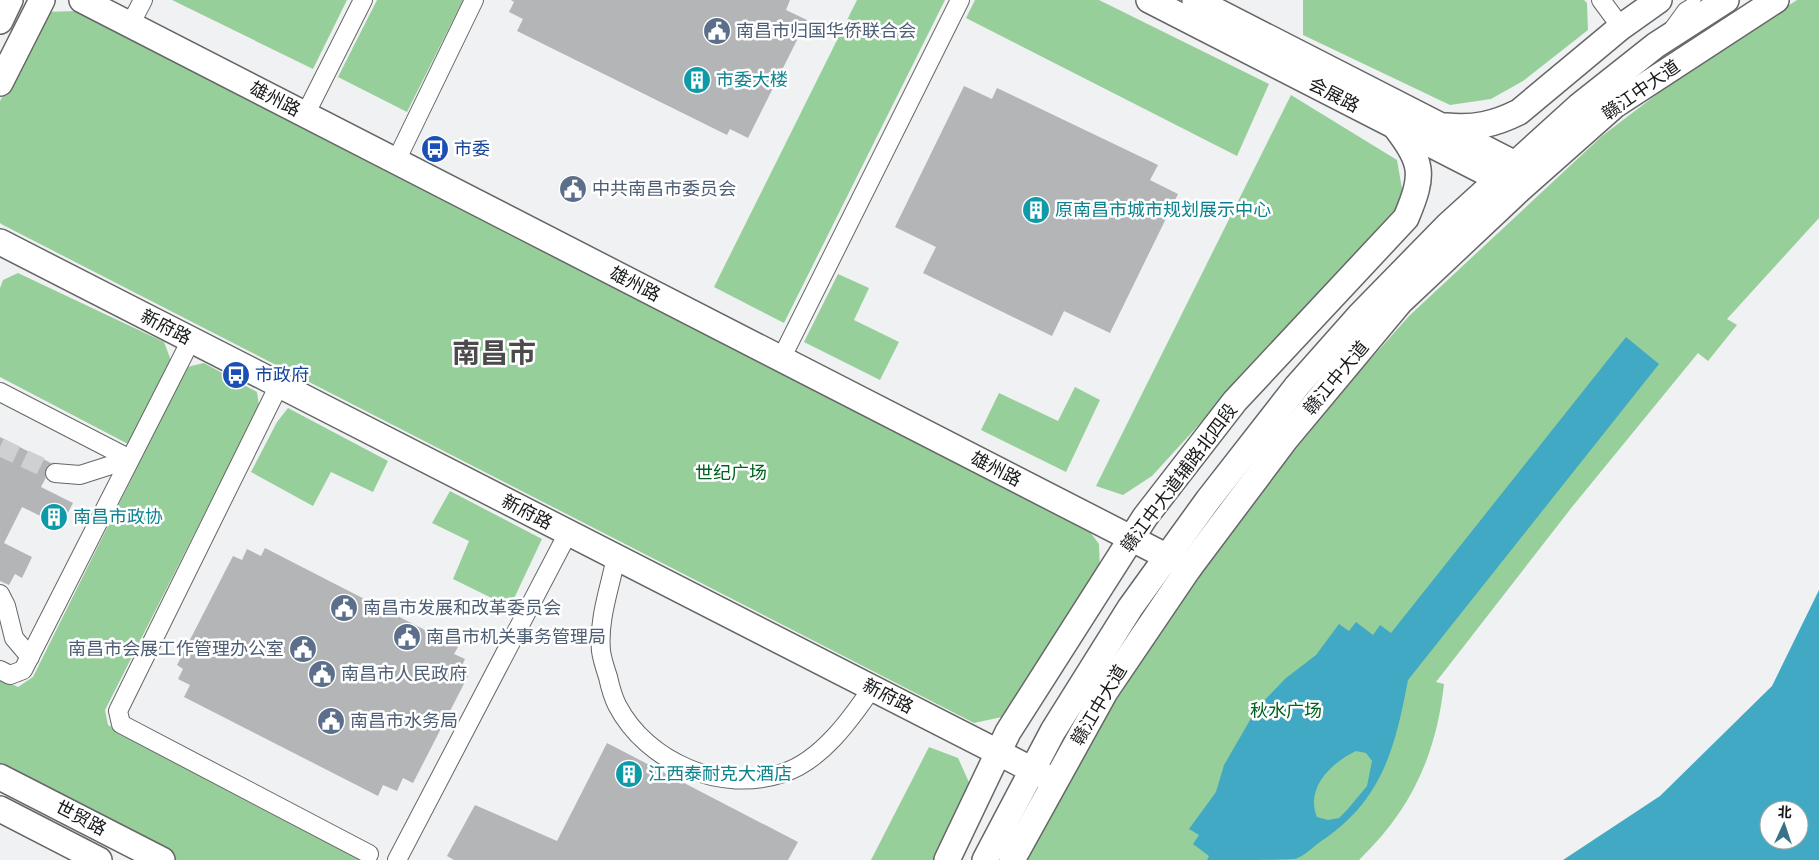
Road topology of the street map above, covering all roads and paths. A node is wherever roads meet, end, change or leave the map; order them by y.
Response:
1 (10, 0) edge
2 (42, 0) edge
3 (82, 0) edge
4 (143, 0) edge
5 (363, 0) edge
6 (474, 0) edge
7 (960, 0) edge
8 (1149, 0) edge
9 (1195, 0) edge
10 (1601, 0) edge
11 (1659, 0) edge
12 (1696, 0) edge
13 (1726, 0) edge
14 (1776, 0) edge
15 (0, 21) edge
16 (130, 25) junction
17 (1621, 27) junction
18 (1656, 45) junction
19 (0, 83) edge
20 (305, 115) junction
21 (1440, 125) junction
22 (1394, 126) junction
23 (396, 161) junction
24 (1518, 177) junction
25 (2, 249) edge
26 (191, 340) junction
27 (781, 359) junction
28 (279, 385) junction
29 (0, 392) edge
30 (130, 459) junction
31 (55, 473) tunnel mouth
32 (568, 532) junction
33 (1131, 539) junction
34 (616, 557) junction
35 (1166, 557) junction
36 (1189, 568) junction
37 (0, 594) edge
38 (30, 656) junction
39 (0, 670) edge
40 (872, 688) junction
41 (998, 752) junction
42 (1043, 775) junction
43 (0, 777) edge
44 (0, 809) edge
45 (369, 854) dead end
46 (99, 860) edge
47 (162, 860) edge
48 (397, 860) edge
49 (946, 860) edge
50 (985, 860) edge
51 (1012, 860) edge

1 - 15 street
2 - 19 street
3 - 16 street, 雄州路
4 - 16 street
5 - 20 street
6 - 23 street
7 - 27 street
8 - 22 street, 会展路
9 - 21 street, 会展路
10 - 17 street
11 - 17 street
12 - 18 lane
13 - 18 street, 赣江中大道
14 - 24 street, 赣江中大道
16 - 20 street, 雄州路
17 - 21 street
18 - 24 street, 赣江中大道
20 - 23 street, 雄州路
21 - 24 street, 会展路
22 - 24 street, 会展路
22 - 33 street, 赣江中大道辅路北四段
23 - 27 street, 雄州路
24 - 35 street, 赣江中大道
24 - 36 street, 赣江中大道
25 - 26 street, 新府路
26 - 28 street, 新府路
26 - 30 street
27 - 33 street, 雄州路
28 - 32 street, 新府路
28 - 45 street
29 - 30 street
30 - 31 street
30 - 38 street
32 - 34 street, 新府路
32 - 48 street
33 - 35 street, 雄州路
33 - 41 street, 赣江中大道辅路北四段
34 - 40 street, 新府路
34 - 40 street
35 - 36 street, 雄州路
35 - 42 street, 赣江中大道
36 - 42 street, 赣江中大道
37 - 38 street
38 - 39 street
40 - 41 street, 新府路
41 - 42 street, 新府路
41 - 49 street, 赣江中大道辅路北四段
42 - 50 street, 赣江中大道
42 - 51 street, 赣江中大道
43 - 47 street, 世贸路
44 - 46 street, 世贸路

